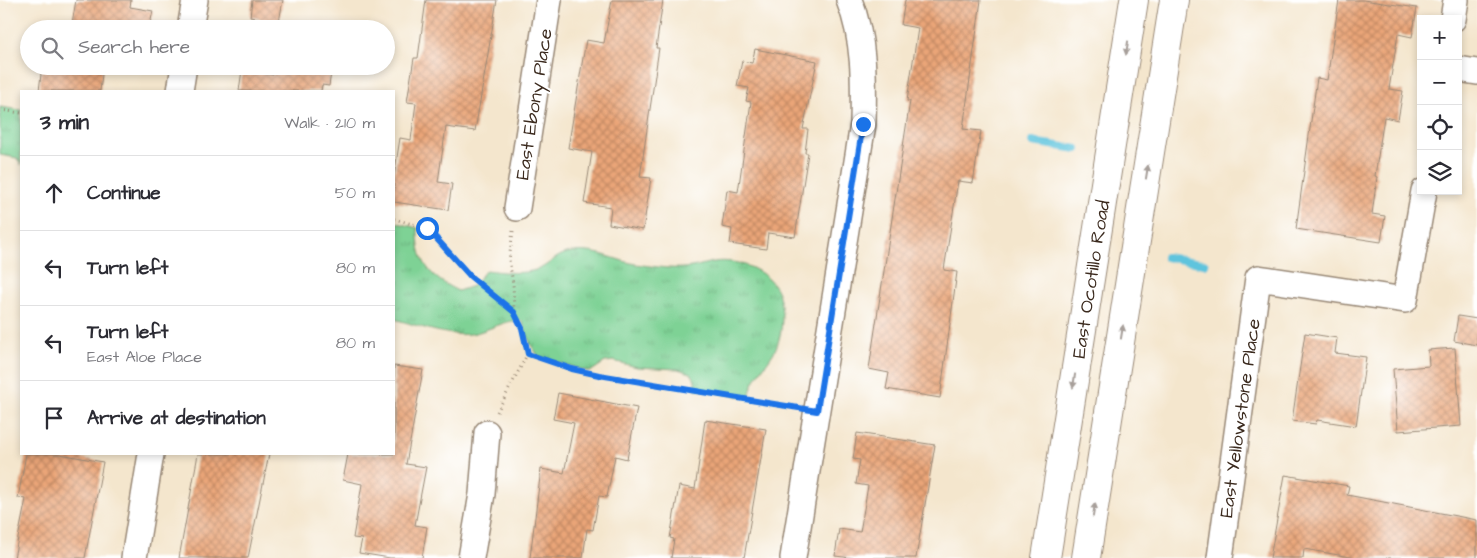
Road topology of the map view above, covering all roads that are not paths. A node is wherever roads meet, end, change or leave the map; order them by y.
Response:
1 (195, 0) edge
2 (549, 0) edge
3 (849, 0) edge
4 (1134, 0) edge
5 (1174, 0) edge
6 (1456, 0) edge
7 (1454, 15) edge
8 (192, 20) edge
9 (1462, 70) edge
10 (1477, 72) edge
11 (183, 75) edge
12 (180, 90) edge
13 (1423, 195) edge
14 (517, 208) road end
15 (487, 433) road end
16 (151, 455) edge
17 (134, 558) edge
18 (471, 558) edge
19 (793, 558) edge
20 (1046, 558) edge
21 (1086, 558) edge
22 (1220, 558) edge

1 - 8 street
2 - 14 street, East Ebony Place
3 - 19 street
4 -> 20 main road, East Ocotillo Road
21 -> 5 main road
6 - 7 street
9 - 10 street
11 - 12 street
13 - 22 street, East Yellowstone Place
15 - 18 street
16 - 17 street

